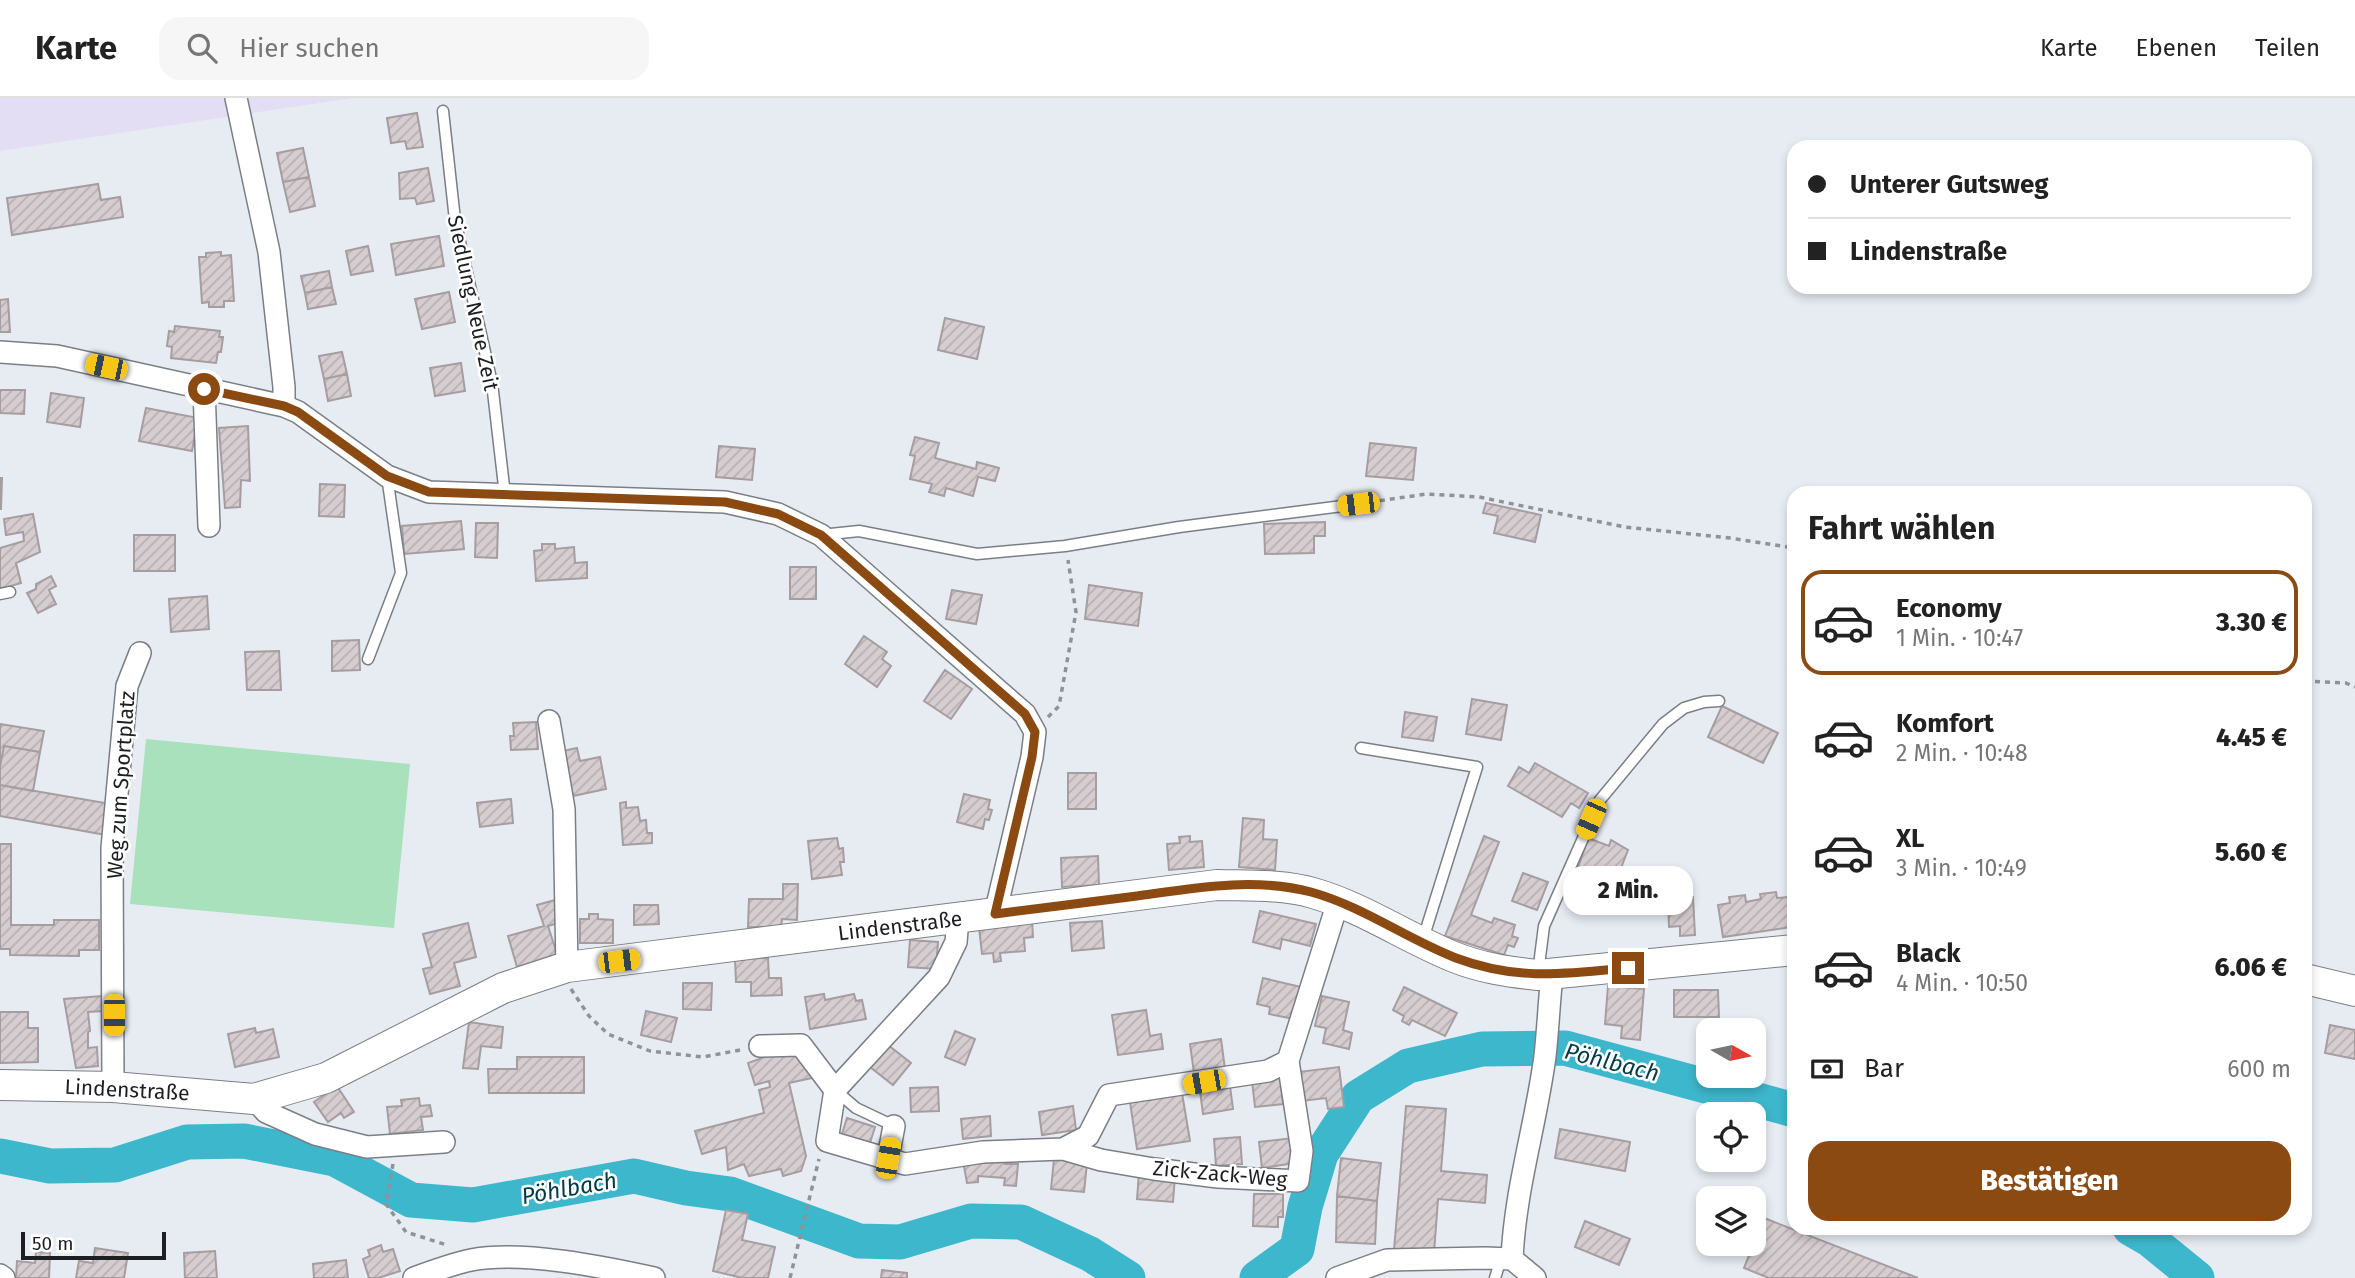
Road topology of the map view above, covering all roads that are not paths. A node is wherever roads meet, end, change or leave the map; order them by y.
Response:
1 (236, 98) edge
2 (443, 111) dead end
3 (0, 352) edge
4 (204, 389) junction
5 (284, 406) junction
6 (387, 476) junction
7 (505, 495) junction
8 (1358, 504) road end
9 (209, 526) dead end
10 (821, 535) junction
11 (140, 653) dead end
12 (368, 659) dead end
13 (1719, 701) dead end
14 (549, 720) dead end
15 (1361, 748) dead end
16 (1338, 902) junction
17 (995, 914) junction
18 (958, 919) junction
19 (1422, 942) junction
20 (1787, 951) edge
21 (561, 969) junction
22 (1545, 975) junction
23 (2312, 981) edge
24 (2355, 991) edge
25 (760, 1046) road end
26 (1288, 1061) junction
27 (0, 1085) edge
28 (113, 1087) junction
29 (835, 1090) junction
30 (254, 1099) junction
31 (894, 1126) joint
32 (444, 1142) dead end
33 (1063, 1149) junction
34 (888, 1158) junction
35 (1503, 1265) edge
36 (0, 1275) edge
37 (4, 1278) edge
38 (414, 1278) edge
39 (654, 1278) edge
40 (1337, 1278) edge
41 (1535, 1278) edge

1 - 5 street
2 - 7 lane, Siedlung Neue Zeit
3 - 4 street
4 - 5 street
4 - 9 street
5 - 6 street
6 - 7 street
6 - 12 lane
7 - 10 street
8 - 10 lane
10 - 17 street
11 - 28 street, Weg zum Sportplatz
13 - 22 lane
14 - 21 street
15 - 19 lane
16 - 17 main road, Lindenstraße
16 - 19 main road, Lindenstraße
16 - 26 street, Zick-Zack-Weg
17 - 18 main road, Lindenstraße
18 - 21 main road, Lindenstraße
18 - 29 street
19 - 22 main road, Lindenstraße
20 - 22 main road, Lindenstraße
21 - 30 main road, Lindenstraße
22 - 35 street
23 - 24 main road
25 - 29 street
26 - 33 street
26 - 33 street, Zick-Zack-Weg
27 - 28 main road, Lindenstraße
28 - 30 main road, Lindenstraße
29 - 31 lane
29 - 34 street, Zick-Zack-Weg
30 - 32 street
31 - 34 street
33 - 34 street, Zick-Zack-Weg
35 - 40 street
35 - 41 street
36 - 37 street
38 - 39 street

